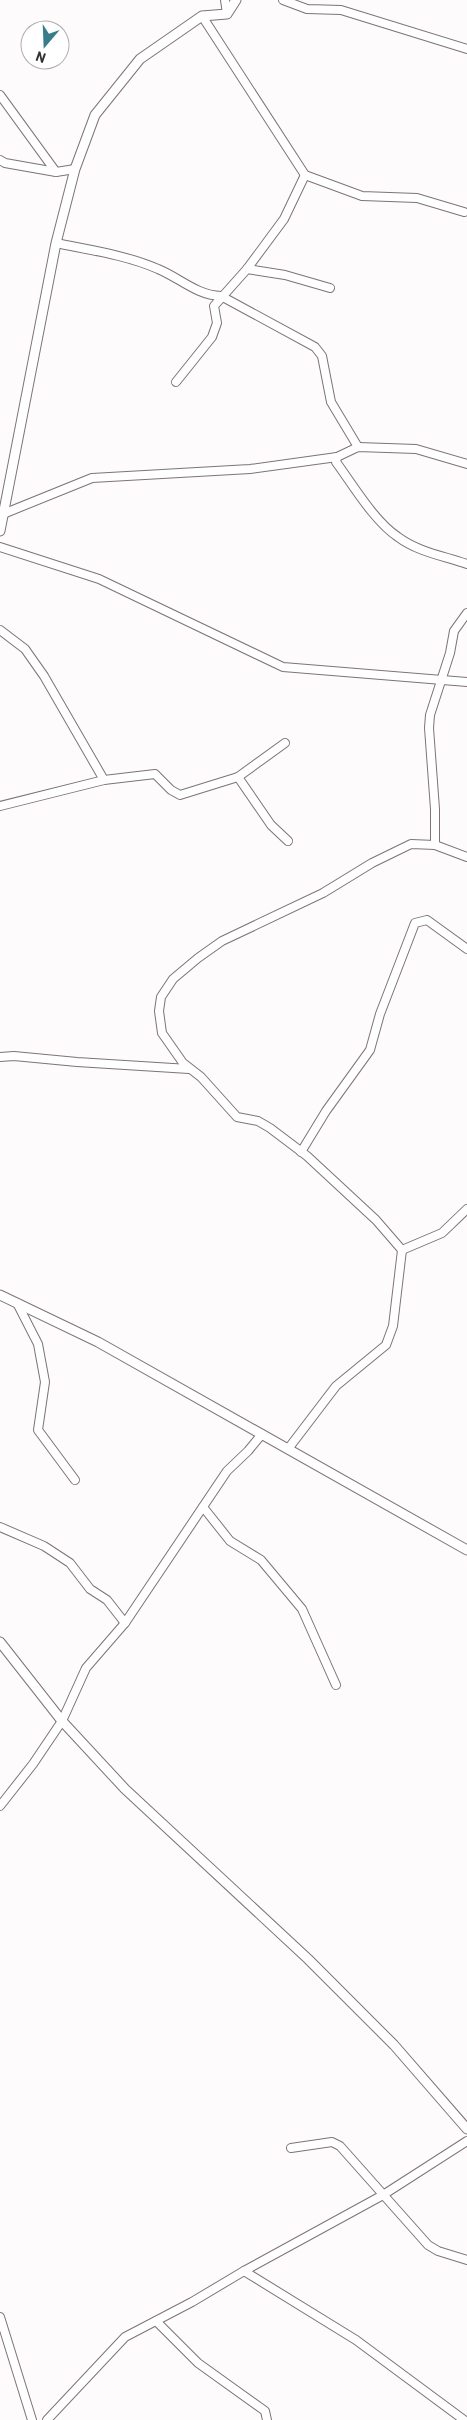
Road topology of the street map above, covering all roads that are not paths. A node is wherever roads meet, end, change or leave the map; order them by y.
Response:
1 (225, 0) edge
2 (236, 0) edge
3 (283, 0) edge
4 (227, 14) junction
5 (202, 16) junction
6 (467, 49) edge
7 (0, 95) edge
8 (0, 160) edge
9 (75, 168) junction
10 (56, 172) junction
11 (305, 175) junction
12 (464, 212) dead end
13 (56, 243) junction
14 (246, 269) junction
15 (330, 288) dead end
16 (221, 296) junction
17 (176, 382) dead end
18 (358, 447) junction
19 (337, 457) junction
20 (467, 464) edge
21 (3, 514) junction
22 (0, 531) edge
23 (0, 547) edge
24 (467, 564) edge
25 (467, 613) edge
26 (0, 630) edge
27 (442, 680) junction
28 (467, 682) edge
29 (285, 743) dead end
30 (238, 777) junction
31 (104, 780) junction
32 (0, 806) edge
33 (288, 841) dead end
34 (435, 845) junction
35 (467, 857) edge
36 (467, 949) edge
37 (0, 1057) edge
38 (189, 1070) junction
39 (301, 1152) junction
40 (467, 1209) edge
41 (402, 1250) junction
42 (0, 1295) edge
43 (17, 1303) junction
44 (262, 1434) junction
45 (288, 1449) junction
46 (75, 1480) dead end
47 (203, 1507) junction
48 (0, 1527) edge
49 (467, 1550) edge
50 (125, 1623) junction
51 (0, 1642) edge
52 (336, 1685) dead end
53 (62, 1721) junction
54 (0, 1806) edge
55 (467, 2129) edge
56 (467, 2140) edge
57 (291, 2148) dead end
58 (383, 2194) junction
59 (467, 2260) edge
60 (244, 2270) junction
61 (0, 2317) edge
62 (156, 2321) junction
63 (460, 2419) edge
64 (32, 2420) edge
65 (47, 2420) edge
66 (267, 2420) edge

1 - 4 street
2 - 4 street
3 - 6 street
4 - 5 street
5 - 9 street
5 - 11 street
7 - 10 street
8 - 10 street
9 - 10 street
9 - 13 street
11 - 12 street
11 - 14 street
13 - 16 street
13 - 21 street
14 - 15 street
14 - 16 street
16 - 17 street
16 - 18 street
18 - 19 street
18 - 20 street
19 - 21 street
19 - 24 street
21 - 22 street
23 - 27 street
25 - 27 street
26 - 31 street
27 - 28 street
27 - 34 street
29 - 30 street
30 - 31 street
30 - 33 street
31 - 32 street
34 - 35 street
34 - 38 street
36 - 39 street
37 - 38 street
38 - 39 street
39 - 41 street
40 - 41 street
41 - 45 street
42 - 43 street
43 - 44 street
43 - 46 street
44 - 45 street
44 - 47 street
45 - 49 street
47 - 50 street
47 - 52 street
48 - 50 street
50 - 53 street
51 - 53 street
53 - 54 street
53 - 55 street
56 - 58 street
57 - 58 street
58 - 59 street
58 - 60 street
60 - 62 street
60 - 63 street
61 - 64 street
62 - 65 street
62 - 66 street

